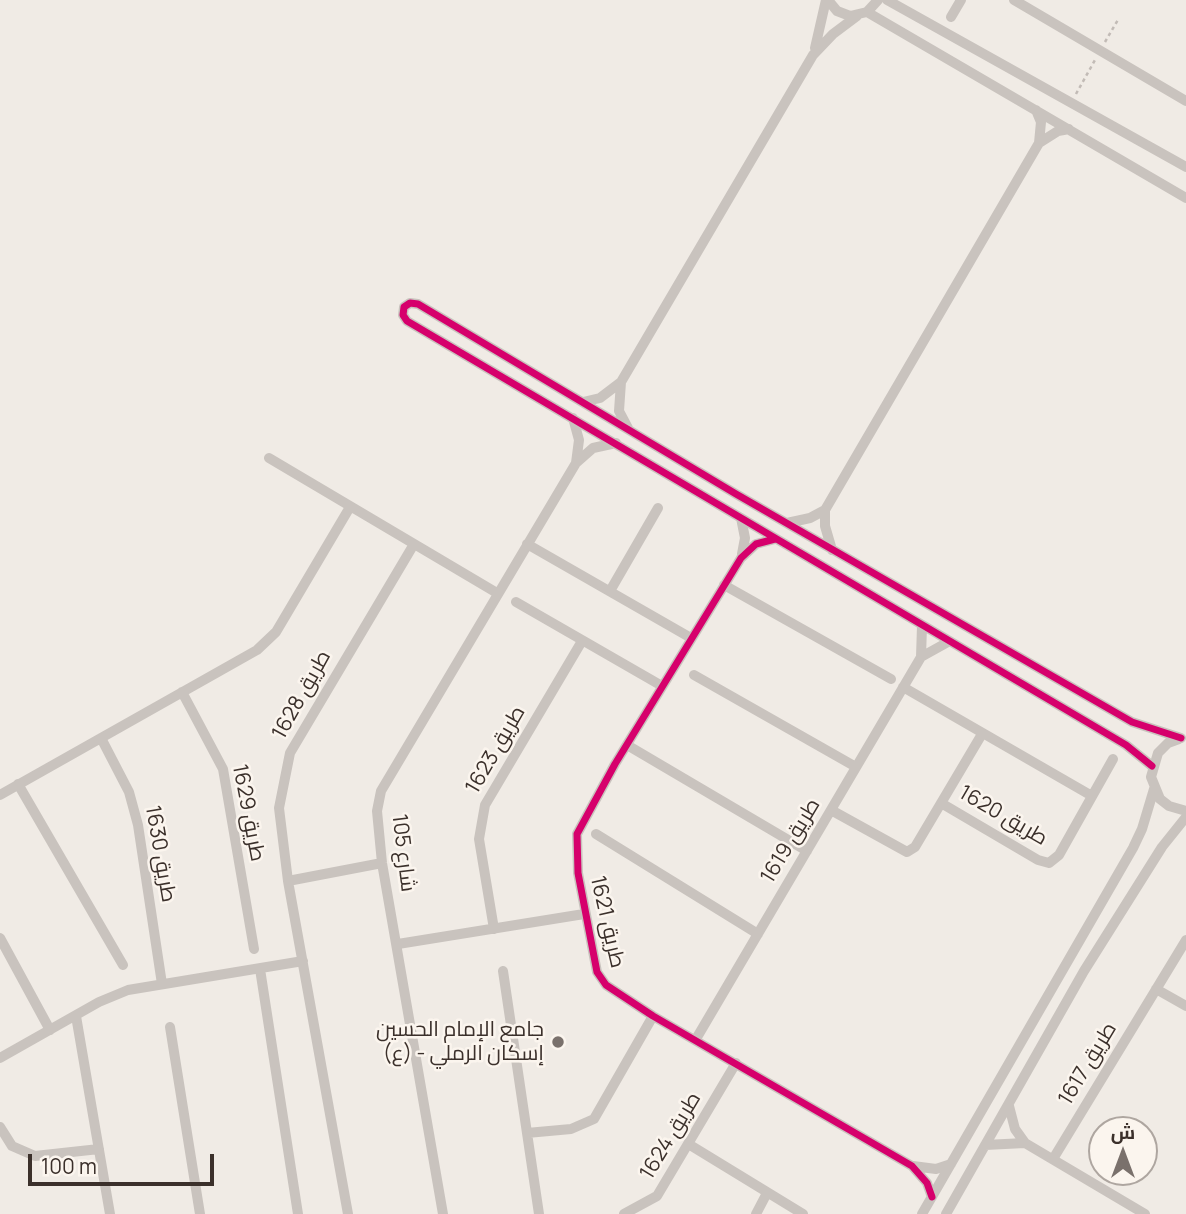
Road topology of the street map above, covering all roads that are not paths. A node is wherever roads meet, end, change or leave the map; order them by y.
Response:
1 (827, 0) edge
2 (878, 0) edge
3 (887, 0) edge
4 (961, 0) edge
5 (1014, 0) edge
6 (862, 14) junction
7 (951, 17) dead end
8 (813, 55) junction
9 (1186, 101) edge
10 (1036, 110) junction
11 (1069, 129) junction
12 (1039, 143) junction
13 (1186, 167) edge
14 (1186, 198) edge
15 (621, 382) junction
16 (583, 402) junction
17 (573, 418) junction
18 (628, 428) junction
19 (615, 443) junction
20 (269, 458) dead end
21 (576, 463) junction
22 (350, 507) junction
23 (659, 508) dead end
24 (825, 510) junction
25 (741, 517) junction
26 (786, 523) junction
27 (775, 539) junction
28 (414, 544) junction
29 (527, 544) junction
30 (832, 550) junction
31 (741, 558) junction
32 (724, 585) junction
33 (610, 591) junction
34 (497, 593) junction
35 (516, 602) dead end
36 (922, 626) junction
37 (691, 638) junction
38 (582, 641) junction
39 (948, 642) junction
40 (921, 657) junction
41 (694, 675) dead end
42 (891, 679) dead end
43 (662, 686) junction
44 (903, 687) junction
45 (181, 692) junction
46 (982, 734) junction
47 (101, 738) junction
48 (1183, 738) edge
49 (627, 745) junction
50 (1113, 759) dead end
51 (1152, 766) junction
52 (856, 767) junction
53 (18, 784) junction
54 (1154, 789) junction
55 (0, 794) edge
56 (1093, 796) junction
57 (941, 803) junction
58 (831, 810) junction
59 (1186, 811) edge
60 (1186, 817) edge
61 (596, 834) dead end
62 (807, 851) junction
63 (382, 863) junction
64 (288, 881) junction
65 (584, 914) junction
66 (494, 929) junction
67 (758, 934) junction
68 (0, 938) edge
69 (1186, 940) edge
70 (398, 944) junction
71 (254, 949) dead end
72 (303, 961) junction
73 (123, 965) dead end
74 (260, 969) junction
75 (503, 971) dead end
76 (162, 984) junction
77 (1156, 989) junction
78 (1186, 1006) edge
79 (76, 1016) junction
80 (653, 1016) junction
81 (170, 1027) dead end
82 (50, 1030) junction
83 (696, 1039) junction
84 (0, 1058) edge
85 (736, 1063) junction
86 (1009, 1104) junction
87 (0, 1127) edge
88 (527, 1133) junction
89 (1025, 1143) junction
90 (690, 1145) junction
91 (985, 1145) junction
92 (99, 1149) junction
93 (1053, 1159) junction
94 (951, 1164) junction
95 (912, 1166) junction
96 (767, 1193) junction
97 (932, 1197) junction
98 (110, 1214) edge
99 (200, 1214) edge
100 (298, 1214) edge
101 (348, 1214) edge
102 (443, 1214) edge
103 (539, 1214) edge
104 (624, 1214) edge
105 (756, 1214) edge
106 (803, 1214) edge
107 (922, 1214) edge
108 (946, 1214) edge
109 (1146, 1214) edge

1 - 6 street
1 - 8 street
2 - 6 street
3 - 13 street
4 - 7 street
5 - 9 street
6 - 8 street
6 - 10 street
8 - 15 street
10 - 11 street
10 - 12 street
11 - 12 street
11 - 14 street
12 - 24 street
15 - 16 street
15 - 18 street
16 - 17 street
16 - 18 street
17 - 19 street
17 - 21 street
18 - 26 street
19 - 21 street, شارع 105
19 - 25 street
20 - 22 street
21 - 29 street, شارع 105
22 - 28 street
22 - 45 street
23 - 33 street
24 - 26 street
24 - 30 street
25 - 27 street
25 - 31 street
26 - 30 street
27 - 31 street, طريق 1621
27 - 36 street
28 - 34 street
28 - 64 street, طريق 1628
29 - 33 street
29 - 34 street, شارع 105
30 - 48 street
31 - 32 street, طريق 1621
32 - 37 street, طريق 1621
32 - 42 street
33 - 37 street
34 - 63 street, شارع 105
35 - 38 street
36 - 39 street
36 - 40 street, طريق 1619
37 - 43 street, طريق 1621
38 - 43 street
38 - 66 street, طريق 1623
39 - 40 street, طريق 1619
39 - 51 street
40 - 44 street, طريق 1619
41 - 52 street
43 - 49 street, طريق 1621
44 - 46 street
44 - 52 street, طريق 1619
45 - 47 street
45 - 71 street, طريق 1629
46 - 56 street
46 - 57 street, طريق 1620
47 - 53 street
47 - 76 street, طريق 1630
48 - 51 street
49 - 62 street
49 - 65 street, طريق 1621
50 - 56 street, طريق 1620
51 - 54 street
52 - 58 street, طريق 1619
53 - 55 street
53 - 73 street
54 - 59 street
54 - 94 street
56 - 57 street, طريق 1620
57 - 58 street, طريق 1620
58 - 62 street, طريق 1619
60 - 86 street
61 - 67 street
62 - 67 street, طريق 1619
63 - 64 street
63 - 70 street, شارع 105
64 - 72 street, طريق 1628
65 - 66 street
65 - 80 street, طريق 1621
66 - 70 street
67 - 83 street, طريق 1619
68 - 82 street
69 - 77 street, طريق 1617
70 - 102 street, شارع 105
72 - 74 street
72 - 101 street, طريق 1628
74 - 76 street
74 - 100 street
75 - 88 street
76 - 79 street
77 - 78 street
77 - 93 street, طريق 1617
79 - 82 street
79 - 92 street
80 - 83 street, طريق 1621
80 - 88 street
81 - 99 street
82 - 84 street
83 - 85 street, طريق 1621
85 - 90 street, طريق 1624
85 - 95 street, طريق 1621
86 - 89 street
86 - 91 street
87 - 92 street
88 - 103 street
89 - 91 street
89 - 93 street
90 - 96 street
90 - 104 street, طريق 1624
91 - 108 street
92 - 98 street
93 - 109 street
94 - 95 street
94 - 97 street
95 - 97 street, طريق 1621
96 - 105 street
96 - 106 street
97 - 107 street

